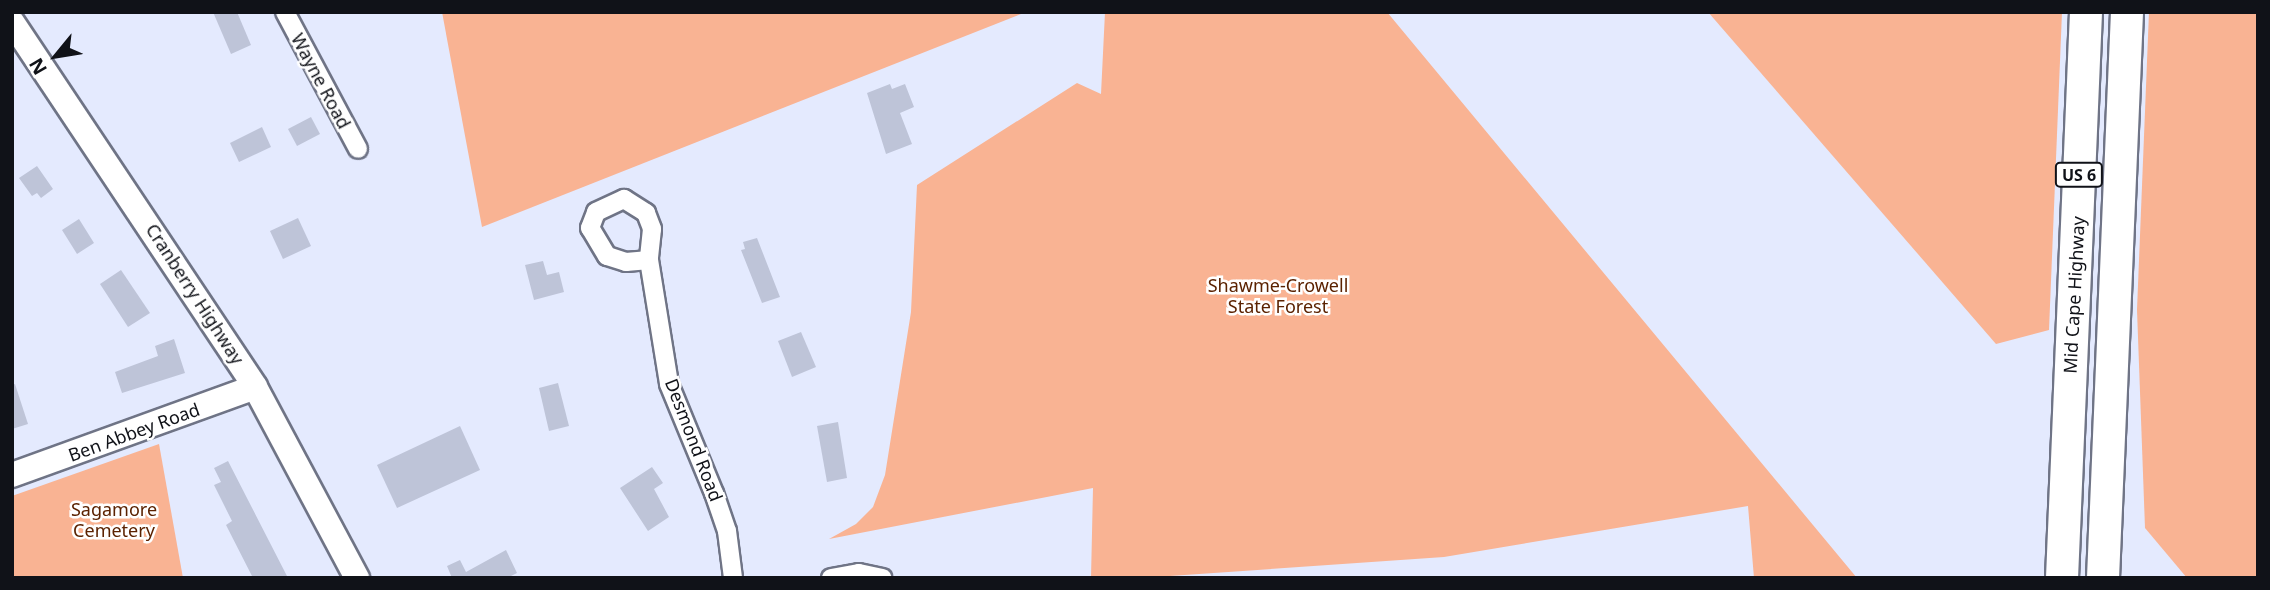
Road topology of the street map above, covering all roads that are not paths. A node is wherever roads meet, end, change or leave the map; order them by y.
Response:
1 (285, 12) edge
2 (2087, 12) edge
3 (2127, 12) edge
4 (12, 22) edge
5 (358, 149) dead end
6 (649, 260) dead end
7 (255, 387) junction
8 (12, 475) edge
9 (357, 578) edge
10 (733, 578) edge
11 (831, 578) edge
12 (882, 578) edge
13 (2062, 578) edge
14 (2103, 578) edge

1 - 5 street, Wayne Road
2 - 13 highway, Mid Cape Highway / US 6
3 - 14 highway, US 6
4 - 7 main road, Cranberry Highway
6 - 10 street, Desmond Road
7 - 8 main road, Ben Abbey Road
7 - 9 main road, Cranberry Highway
11 - 12 street

